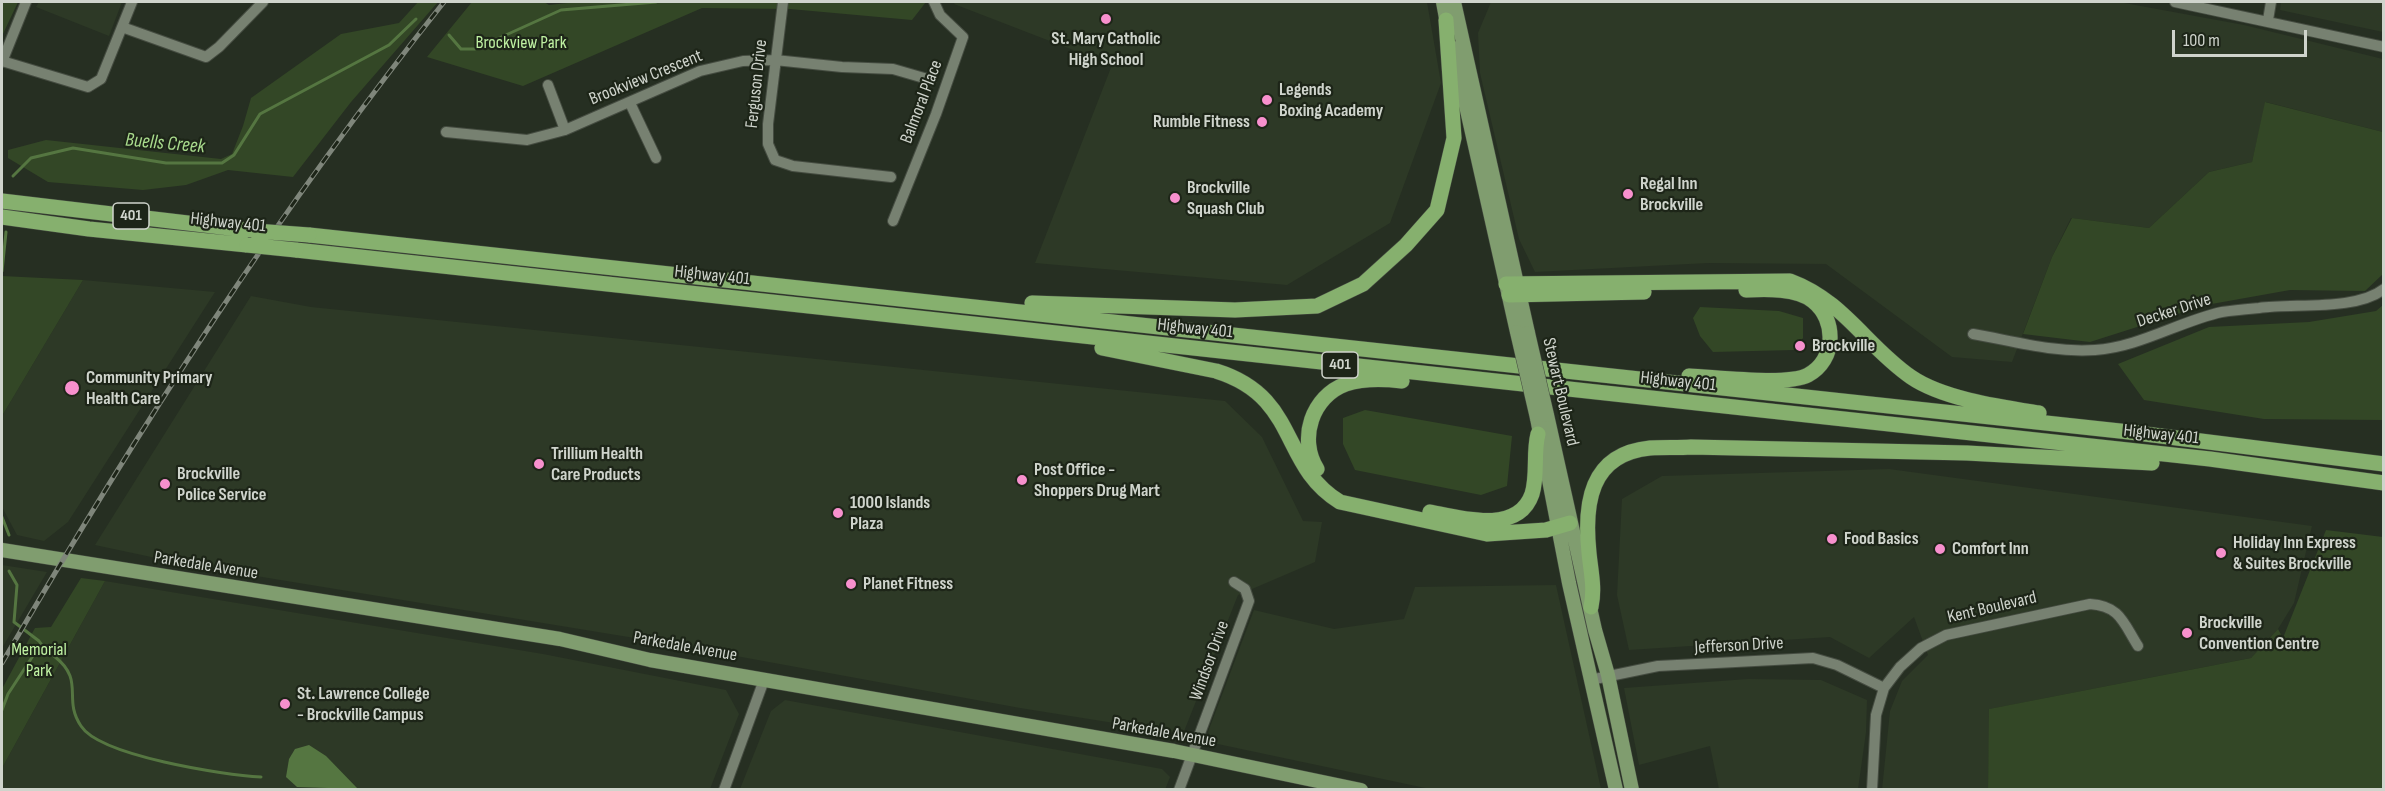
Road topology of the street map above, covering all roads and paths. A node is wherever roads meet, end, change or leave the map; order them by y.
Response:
1 (26, 2) edge
2 (132, 2) edge
3 (263, 2) edge
4 (783, 2) edge
5 (934, 2) edge
6 (1443, 2) edge
7 (1454, 2) edge
8 (2175, 2) edge
9 (2271, 2) edge
10 (1446, 20) junction
11 (2268, 20) junction
12 (122, 27) junction
13 (2384, 47) edge
14 (775, 60) junction
15 (2, 61) edge
16 (931, 80) dead end
17 (548, 85) dead end
18 (630, 103) junction
19 (565, 130) junction
20 (446, 132) dead end
21 (656, 158) dead end
22 (891, 177) dead end
23 (4, 201) edge
24 (2, 216) edge
25 (893, 221) dead end
26 (1513, 289) junction
27 (2384, 289) edge
28 (935, 301) junction
29 (1011, 328) junction
30 (1973, 334) dead end
31 (1649, 381) junction
32 (1547, 387) junction
33 (1542, 417) junction
34 (2129, 432) junction
35 (1538, 434) junction
36 (2210, 459) junction
37 (2384, 464) edge
38 (2384, 483) edge
39 (1564, 524) junction
40 (2, 550) edge
41 (1234, 582) dead end
42 (1592, 608) junction
43 (2138, 646) dead end
44 (1608, 675) junction
45 (764, 680) junction
46 (1590, 680) junction
47 (1884, 688) junction
48 (1192, 755) junction
49 (724, 789) edge
50 (1179, 789) edge
51 (1361, 789) edge
52 (1616, 789) edge
53 (1632, 789) edge
54 (1872, 789) edge

1 - 15 street
2 - 12 street
3 - 12 street
4 - 14 street, Ferguson Drive
5 - 25 street, Balmoral Place
6 - 10 main road, Stewart Boulevard
7 - 26 main road, Stewart Boulevard
8 - 11 street
9 - 11 street
10 - 26 main road, Stewart Boulevard
10 - 28 highway
11 - 13 street
12 - 15 street
14 - 16 street, Brookview Crescent
14 - 18 street, Brookview Crescent
14 - 22 street, Ferguson Drive
17 - 19 street
18 - 19 street, Brookview Crescent
18 - 21 street
19 - 20 street, Brookview Crescent
23 - 28 highway, Highway 401 / 401, bridge
24 - 29 highway, Highway 401 / 401, bridge
26 - 31 highway
26 - 33 main road, Stewart Boulevard, bridge
26 - 34 highway
27 - 30 street, Decker Drive
28 - 31 highway, Highway 401 / 401
29 - 32 highway, Highway 401 / 401
29 - 39 highway
31 - 34 highway, Highway 401 / 401
32 - 35 highway
32 - 36 highway, Highway 401 / 401
33 - 35 main road, Stewart Boulevard
33 - 39 main road, Stewart Boulevard
34 - 37 highway, Highway 401 / 401
35 - 39 main road, Stewart Boulevard
36 - 38 highway, Highway 401 / 401
36 - 42 highway
39 - 42 main road, Stewart Boulevard
39 - 46 main road, Stewart Boulevard
40 - 45 main road, Parkedale Avenue
41 - 48 street, Windsor Drive
42 - 44 main road, Stewart Boulevard
43 - 47 street, Kent Boulevard
44 - 46 street, Jefferson Drive
44 - 47 street, Jefferson Drive
44 - 53 main road, Stewart Boulevard
45 - 48 main road, Parkedale Avenue
45 - 49 street
46 - 52 main road, Stewart Boulevard
47 - 54 street, Kent Boulevard
48 - 50 street, Windsor Drive
48 - 51 main road, Parkedale Avenue

